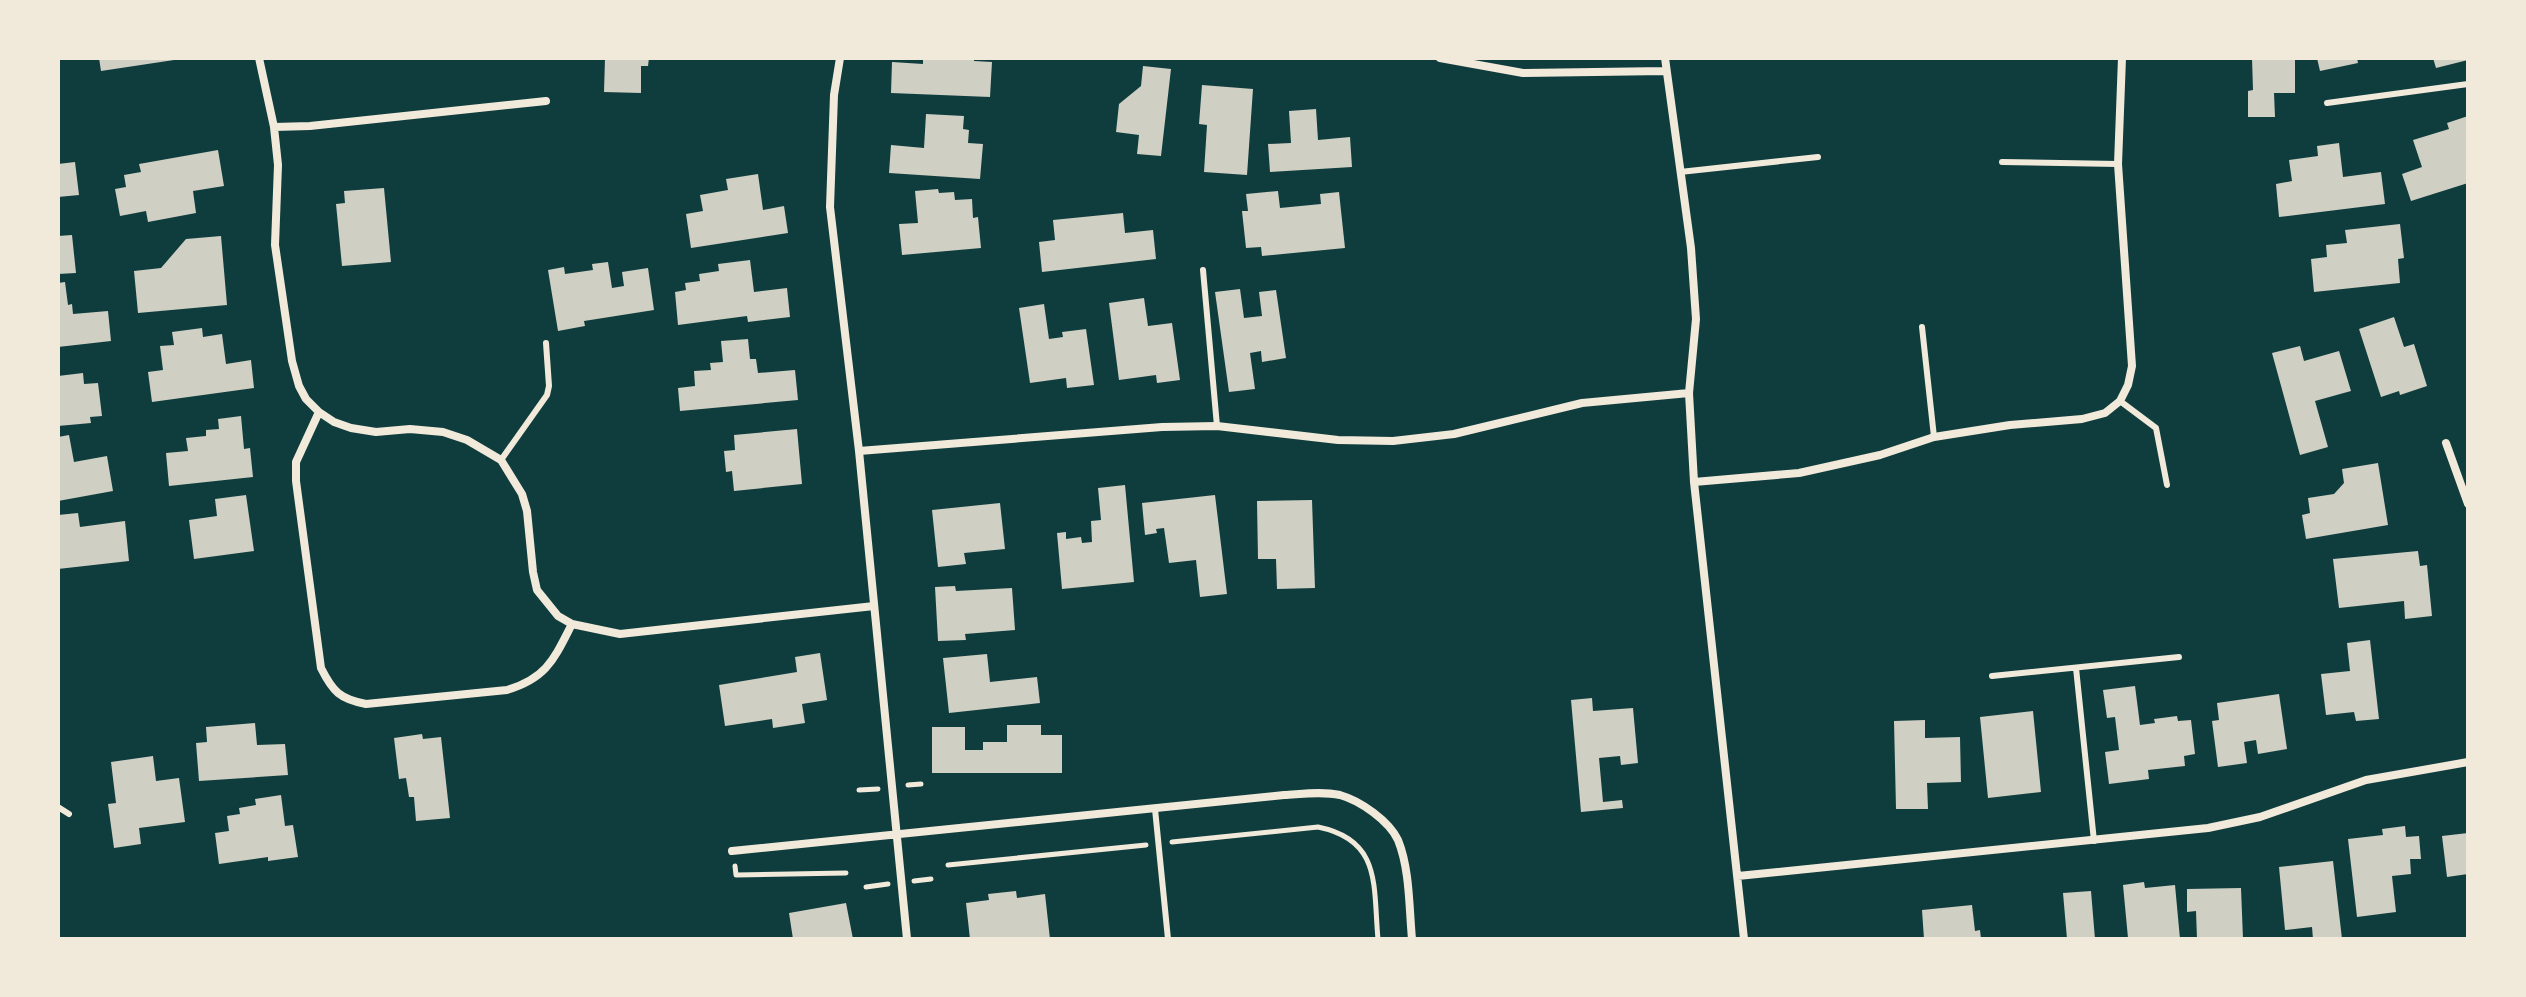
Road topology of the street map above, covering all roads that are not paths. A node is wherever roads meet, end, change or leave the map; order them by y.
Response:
1 (259, 58) edge
2 (840, 58) edge
3 (1440, 58) edge
4 (1665, 58) edge
5 (2122, 58) edge
6 (1665, 71) junction
7 (2468, 84) edge
8 (546, 101) dead end
9 (2327, 103) dead end
10 (274, 127) junction
11 (1818, 157) dead end
12 (2002, 162) dead end
13 (2118, 164) junction
14 (1680, 172) junction
15 (1203, 270) dead end
16 (1922, 327) dead end
17 (546, 343) dead end
18 (1689, 393) junction
19 (2120, 401) junction
20 (319, 412) junction
21 (1217, 426) junction
22 (1934, 437) junction
23 (2446, 443) dead end
24 (859, 451) junction
25 (501, 460) junction
26 (1694, 482) junction
27 (2167, 485) dead end
28 (2468, 504) edge
29 (874, 606) junction
30 (572, 624) junction
31 (2179, 657) dead end
32 (2076, 668) junction
33 (1992, 676) dead end
34 (2468, 762) edge
35 (58, 807) edge
36 (1155, 809) junction
37 (69, 814) dead end
38 (896, 833) junction
39 (2094, 841) junction
40 (732, 851) road end
41 (1738, 876) junction
42 (907, 939) edge
43 (1168, 939) edge
44 (1412, 939) edge
45 (1744, 939) edge

1 - 10 street
2 - 24 street
3 - 6 street
4 - 6 street
5 - 13 street
6 - 14 street
7 - 9 lane
8 - 10 street
10 - 20 street
11 - 14 lane
12 - 13 lane
13 - 19 street
14 - 18 street
15 - 21 lane
16 - 22 lane
17 - 25 lane
18 - 21 street
18 - 26 street
19 - 22 street
19 - 27 lane
20 - 25 street
20 - 30 street
21 - 24 street
22 - 26 street
23 - 28 street
24 - 29 street
25 - 30 street
26 - 41 street
29 - 30 street
29 - 38 street
31 - 32 lane
32 - 33 lane
32 - 39 lane
34 - 39 street
35 - 37 lane
36 - 38 street
36 - 43 lane
36 - 44 street
38 - 40 street
38 - 42 street
39 - 41 street
41 - 45 street

